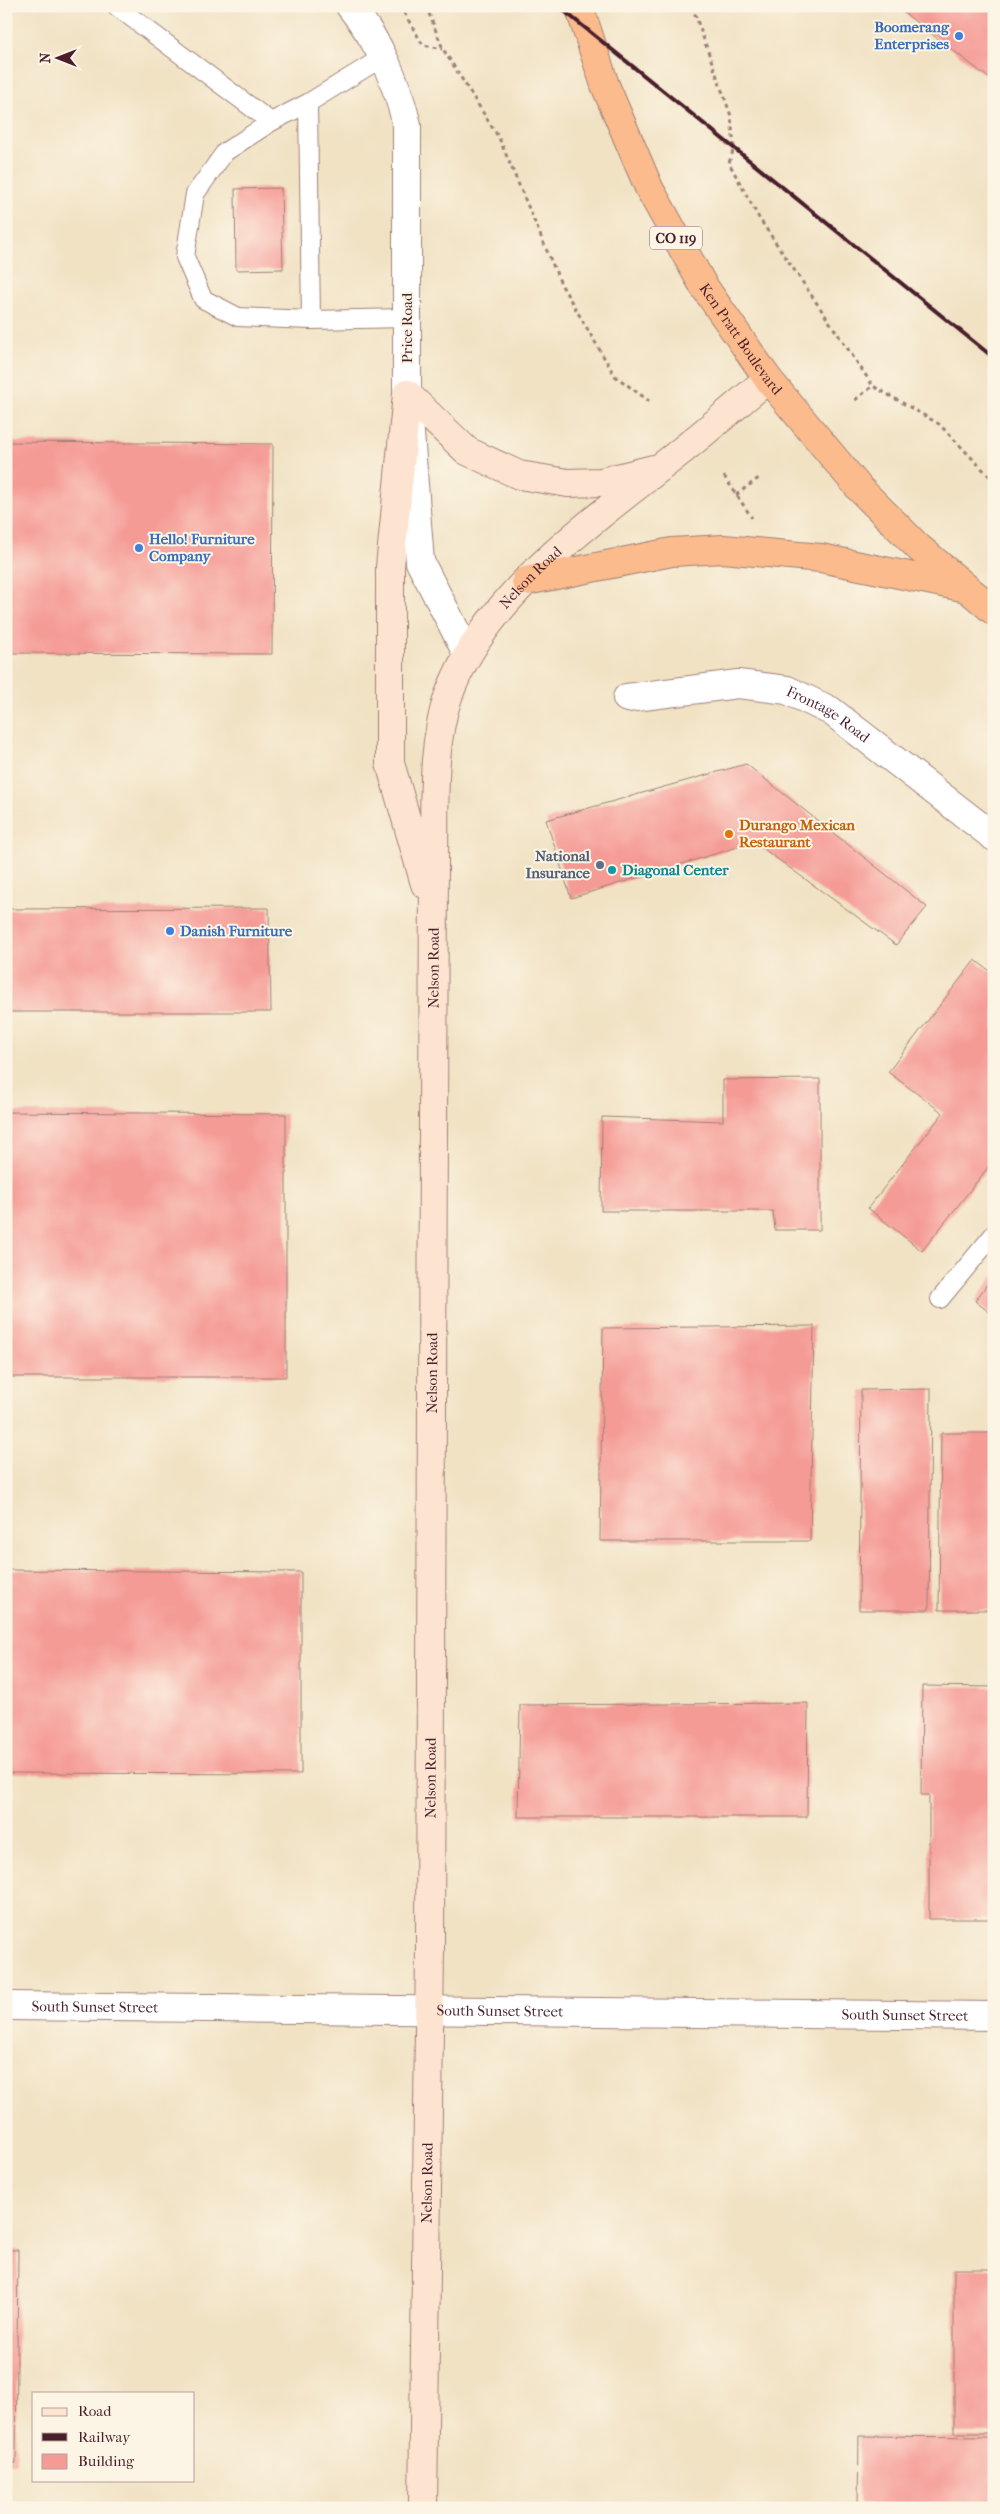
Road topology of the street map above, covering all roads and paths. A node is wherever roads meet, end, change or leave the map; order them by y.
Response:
1 (116, 6) edge
2 (350, 6) edge
3 (400, 6) edge
4 (426, 6) edge
5 (579, 6) edge
6 (692, 6) edge
7 (443, 49) junction
8 (383, 57) junction
9 (308, 103) junction
10 (270, 122) junction
11 (407, 318) junction
12 (312, 320) junction
13 (768, 379) junction
14 (873, 386) junction
15 (407, 394) junction
16 (856, 400) dead end
17 (649, 401) dead end
18 (662, 467) junction
19 (724, 476) dead end
20 (760, 477) dead end
21 (994, 481) edge
22 (526, 582) junction
23 (964, 587) junction
24 (994, 611) edge
25 (467, 653) junction
26 (627, 698) dead end
27 (994, 838) edge
28 (434, 913) junction
29 (994, 1234) edge
30 (940, 1299) dead end
31 (6, 2006) edge
32 (429, 2011) junction
33 (994, 2016) edge
34 (423, 2508) edge

1 - 10 lane
2 - 8 street, Price Road
3 - 7 path
4 - 7 path
5 - 13 highway, Ken Pratt Boulevard / CO 119
6 - 14 path
7 - 17 path
8 - 9 lane
8 - 11 street, Price Road
9 - 10 lane
9 - 12 lane
10 - 12 lane
11 - 12 lane
11 - 15 street, Price Road
13 - 18 main road, Nelson Road
13 - 23 highway, Ken Pratt Boulevard / CO 119
14 - 16 path
14 - 21 path
15 - 18 main road
15 - 25 street, Price Road
15 - 28 main road
18 - 22 main road, Nelson Road
19 - 20 path
22 - 23 highway
22 - 25 main road, Nelson Road
23 - 24 highway, Ken Pratt Boulevard / CO 119
25 - 28 main road, Nelson Road
26 - 27 street, Frontage Road
28 - 32 main road, Nelson Road
29 - 30 lane
31 - 32 street, South Sunset Street
32 - 33 street, South Sunset Street
32 - 34 main road, Nelson Road

